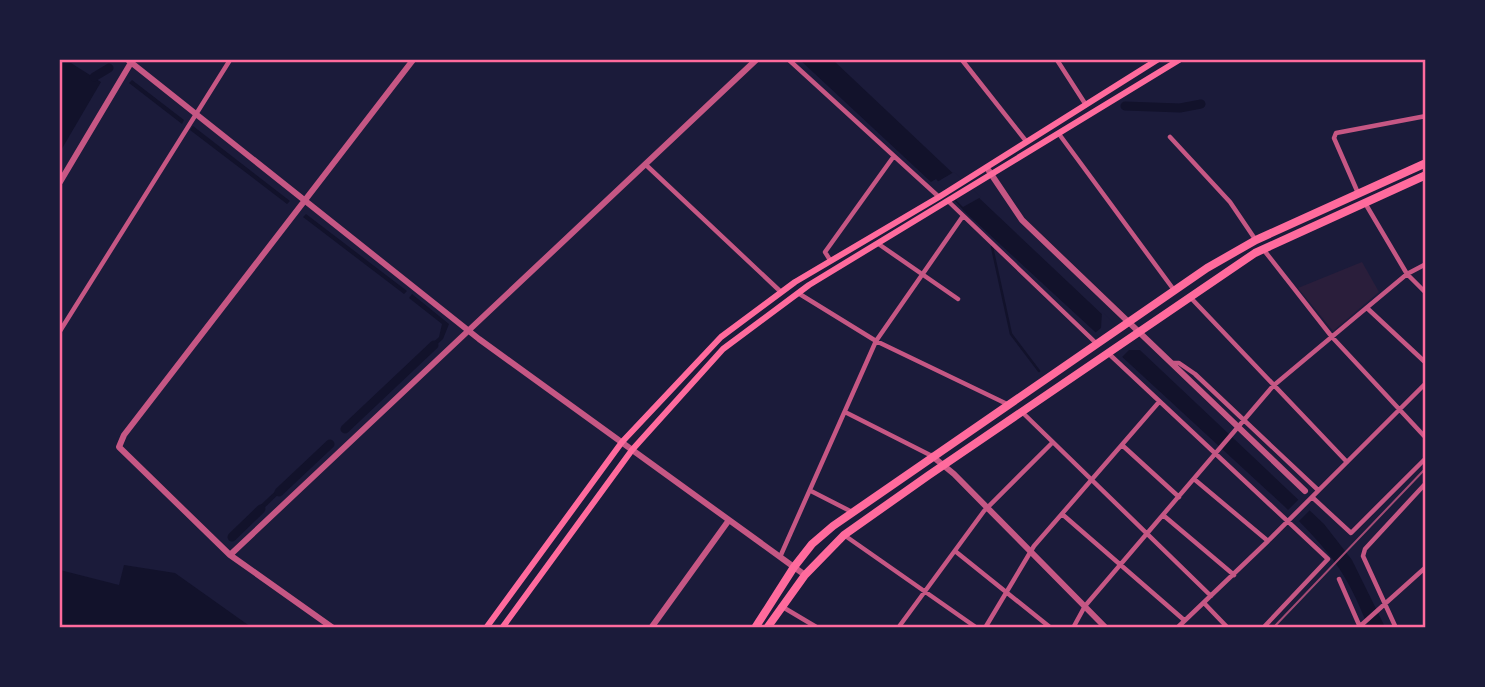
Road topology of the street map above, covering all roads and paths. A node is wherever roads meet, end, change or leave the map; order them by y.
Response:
1 (131, 60) edge
2 (230, 60) edge
3 (413, 60) edge
4 (756, 60) edge
5 (789, 60) edge
6 (962, 60) edge
7 (1057, 60) edge
8 (1157, 60) edge
9 (1179, 60) edge
10 (1086, 105) junction
11 (194, 116) junction
12 (1426, 116) edge
13 (1059, 134) junction
14 (1170, 137) dead end
15 (1026, 141) junction
16 (894, 156) junction
17 (1426, 163) edge
18 (645, 164) junction
19 (986, 167) junction
20 (992, 176) junction
21 (1426, 176) edge
22 (60, 182) edge
23 (1358, 194) junction
24 (942, 195) junction
25 (306, 199) junction
26 (950, 202) junction
27 (1365, 202) junction
28 (963, 216) junction
29 (1256, 240) junction
30 (880, 245) junction
31 (1263, 248) junction
32 (830, 260) junction
33 (1426, 264) edge
34 (922, 274) junction
35 (1407, 274) junction
36 (1174, 290) junction
37 (781, 292) junction
38 (798, 293) junction
39 (1426, 293) edge
40 (1189, 296) junction
41 (958, 299) dead end
42 (1367, 308) junction
43 (1125, 326) junction
44 (469, 330) junction
45 (60, 331) edge
46 (1134, 335) junction
47 (1332, 337) junction
48 (876, 341) junction
49 (1100, 344) junction
50 (1110, 351) junction
51 (1171, 363) junction
52 (1426, 363) edge
53 (1426, 383) edge
54 (1273, 386) junction
55 (1159, 402) junction
56 (1009, 405) junction
57 (1399, 409) junction
58 (845, 412) junction
59 (1023, 413) junction
60 (1245, 421) junction
61 (1426, 438) edge
62 (622, 442) junction
63 (1052, 443) junction
64 (1122, 445) junction
65 (632, 450) junction
66 (1218, 451) junction
67 (932, 456) junction
68 (1426, 458) edge
69 (1347, 462) junction
70 (943, 465) junction
71 (1194, 479) junction
72 (1091, 481) junction
73 (1426, 483) edge
74 (1318, 490) junction
75 (811, 491) junction
76 (1304, 491) dead end
77 (1179, 497) junction
78 (1312, 497) junction
79 (987, 507) junction
80 (854, 513) junction
81 (1062, 514) junction
82 (1163, 516) junction
83 (1291, 519) junction
84 (729, 520) junction
85 (1147, 534) junction
86 (844, 535) junction
87 (1268, 541) junction
88 (955, 551) junction
89 (1031, 551) junction
90 (230, 555) junction
91 (780, 557) junction
92 (1121, 565) junction
93 (794, 567) junction
94 (1426, 567) edge
95 (805, 575) junction
96 (1234, 575) junction
97 (1339, 579) dead end
98 (1006, 591) junction
99 (925, 593) junction
100 (1211, 596) junction
101 (1385, 601) junction
102 (1204, 603) junction
103 (780, 605) junction
104 (1085, 606) junction
105 (1184, 620) junction
106 (1361, 625) edge
107 (333, 628) edge
108 (486, 628) edge
109 (502, 628) edge
110 (651, 628) edge
111 (755, 628) edge
112 (767, 628) edge
113 (818, 628) edge
114 (898, 628) edge
115 (977, 628) edge
116 (985, 628) edge
117 (1051, 628) edge
118 (1073, 628) edge
119 (1106, 628) edge
120 (1177, 628) edge
121 (1228, 628) edge
122 (1263, 628) edge
123 (1396, 628) edge

1 - 11 street
1 - 22 street
2 - 11 street
3 - 25 street
4 - 18 street
5 - 16 street
6 - 15 street
7 - 10 street
8 - 10 main road
9 - 13 main road
10 - 15 main road
11 - 25 street
11 - 45 street
12 - 23 street
13 - 20 main road
13 - 36 street
14 - 29 street
15 - 19 main road
16 - 24 street
16 - 32 street
17 - 23 highway
18 - 37 street
18 - 44 street
19 - 20 street
19 - 24 main road
20 - 26 main road
20 - 43 street
21 - 27 highway
23 - 29 highway
24 - 32 main road
25 - 44 street
25 - 90 street
26 - 28 street
26 - 30 main road
27 - 31 highway
27 - 35 street
28 - 34 street
28 - 49 street
29 - 36 highway
30 - 34 street
30 - 38 main road
31 - 40 highway
31 - 47 street
32 - 37 main road
33 - 35 street
34 - 41 street
34 - 48 street
35 - 39 street
35 - 42 street
36 - 43 highway
37 - 62 main road
38 - 48 street
38 - 65 main road
40 - 46 highway
40 - 54 street
42 - 47 street
42 - 52 street
43 - 46 street
43 - 49 highway
44 - 62 street
44 - 90 street
46 - 50 highway
46 - 51 street
47 - 54 street
47 - 57 street
48 - 56 street
48 - 58 street
49 - 56 highway
50 - 55 street
50 - 59 highway
51 - 60 street
51 - 76 street
53 - 57 street
54 - 60 street
54 - 69 street
55 - 64 street
55 - 66 street
56 - 67 highway
57 - 61 street
57 - 69 street
58 - 67 street
58 - 75 street
59 - 63 street
59 - 70 highway
60 - 66 street
60 - 74 street
62 - 65 street
62 - 108 main road
63 - 72 street
63 - 79 street
64 - 72 street
64 - 77 street
65 - 84 street
65 - 109 main road
66 - 71 street
66 - 83 street
67 - 70 street
67 - 80 highway
68 - 78 street
69 - 74 street
70 - 79 street
70 - 86 highway
71 - 77 street
71 - 87 street
72 - 81 street
72 - 85 street
73 - 101 street
74 - 78 street
75 - 80 street
75 - 91 street
77 - 82 street
78 - 83 street
79 - 88 street
79 - 89 street
80 - 93 highway
81 - 89 street
81 - 92 street
82 - 85 street
82 - 96 street
83 - 87 street
83 - 122 street
84 - 91 street
84 - 110 street
85 - 92 street
85 - 100 street
86 - 95 highway
86 - 99 street
87 - 96 street
88 - 98 street
88 - 99 street
89 - 98 street
89 - 104 street
90 - 107 street
91 - 93 street
92 - 104 street
92 - 105 street
93 - 95 street
93 - 111 highway
94 - 101 street
95 - 103 highway
96 - 100 street
97 - 106 street
98 - 116 street
98 - 117 street
99 - 114 street
99 - 115 street
100 - 102 street
101 - 106 street
101 - 123 street
102 - 105 street
102 - 121 street
103 - 112 highway
103 - 113 street
104 - 118 street
104 - 119 street
105 - 120 street

